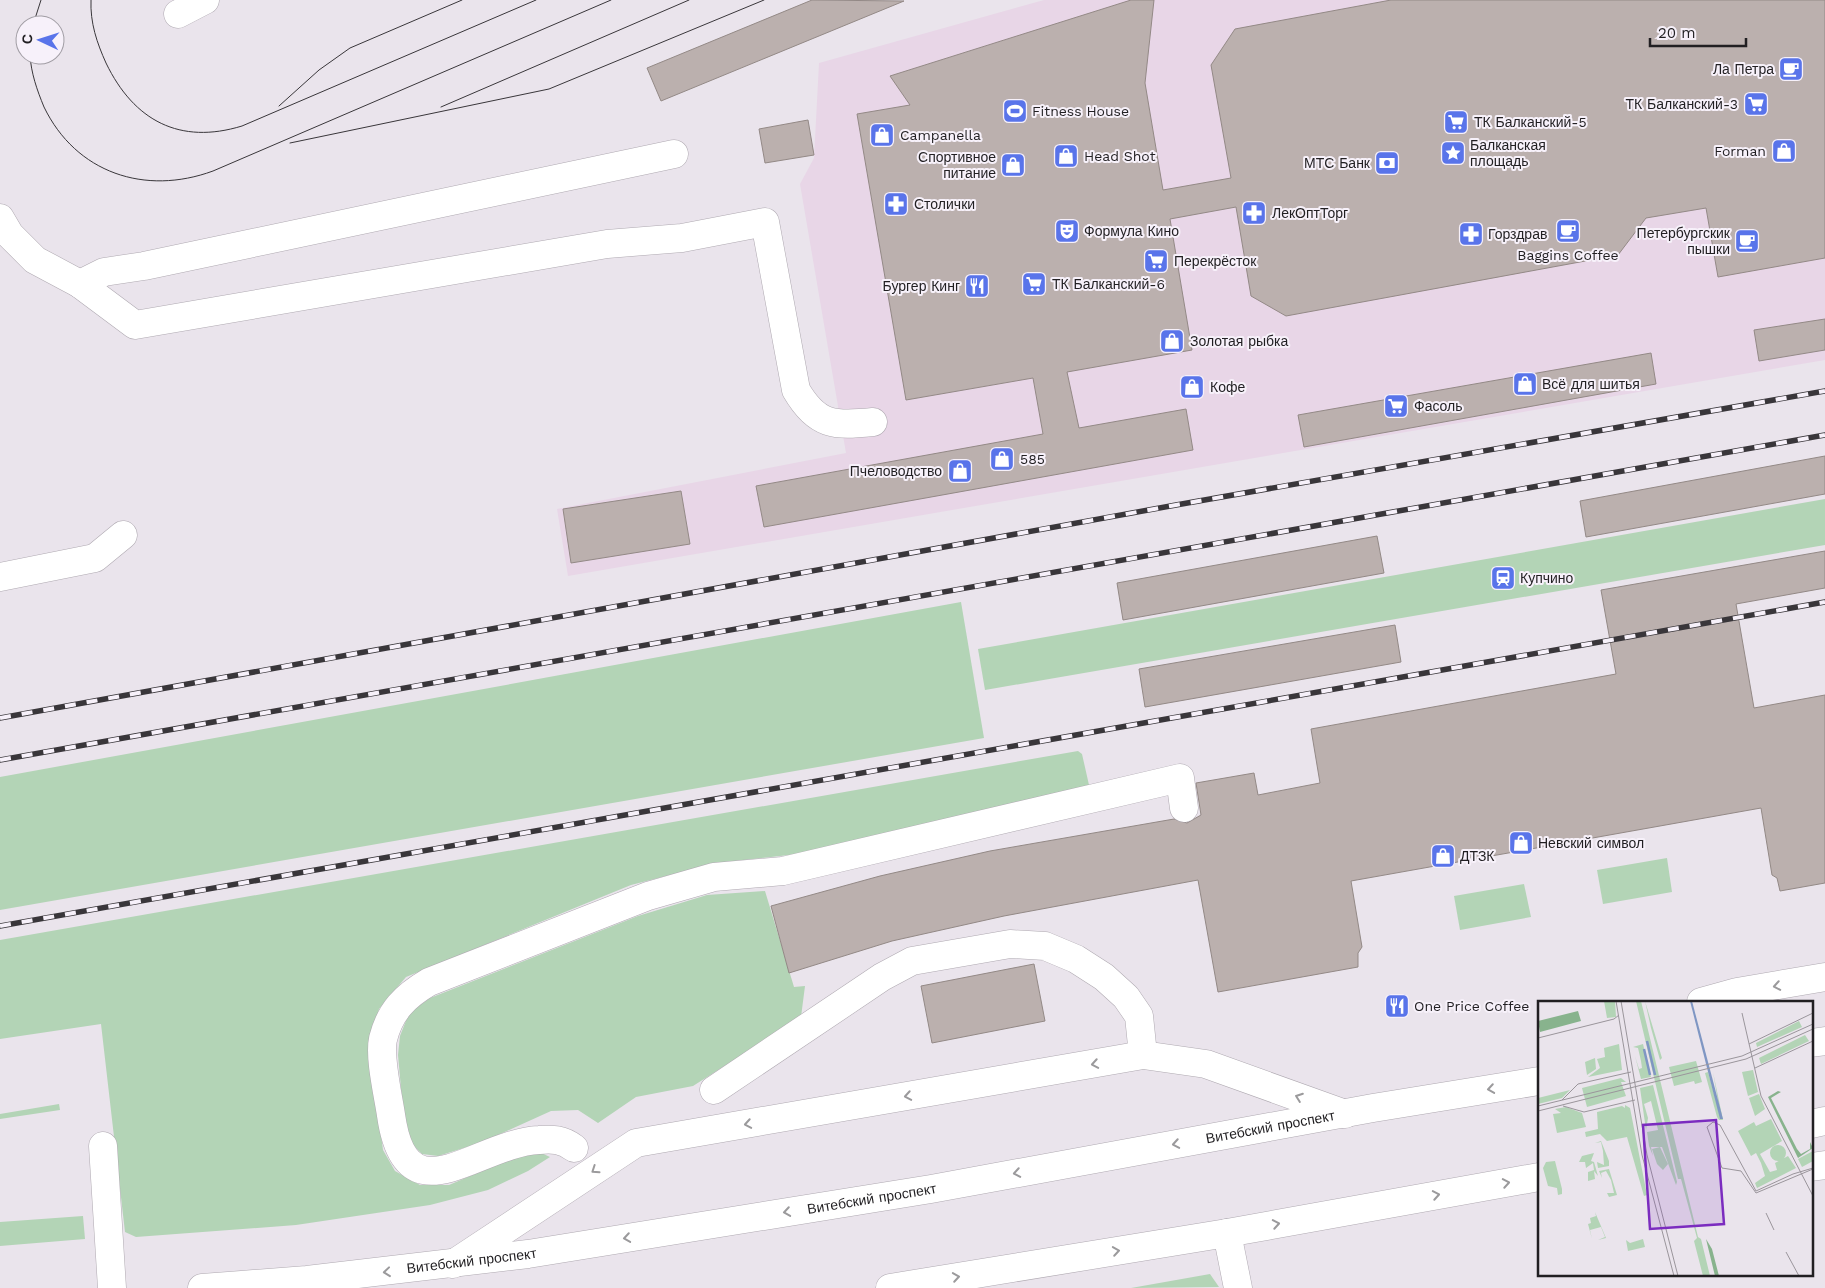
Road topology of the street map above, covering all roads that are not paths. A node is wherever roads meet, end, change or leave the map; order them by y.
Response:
1 (205, 0) edge
2 (178, 14) dead end
3 (674, 154) dead end
4 (0, 218) edge
5 (80, 284) junction
6 (873, 422) dead end
7 (123, 535) dead end
8 (0, 577) edge
9 (1184, 808) dead end
10 (1825, 977) edge
11 (1705, 1001) edge
12 (1825, 1041) edge
13 (1812, 1043) edge
14 (1143, 1056) junction
15 (1538, 1081) edge
16 (714, 1090) dead end
17 (1345, 1114) junction
18 (1825, 1121) edge
19 (1812, 1124) edge
20 (103, 1146) dead end
21 (574, 1148) dead end
22 (1825, 1165) edge
23 (1812, 1167) edge
24 (1538, 1177) edge
25 (1227, 1232) junction
26 (453, 1264) junction
27 (112, 1288) edge
28 (202, 1288) edge
29 (890, 1288) edge
30 (1238, 1288) edge

1 - 2 main road
3 - 5 main road
4 - 5 main road
5 - 6 main road
7 - 8 main road
9 - 21 main road
10 -> 11 main road
12 - 13 main road
14 - 16 main road
17 -> 14 main road
14 -> 26 main road
15 -> 17 main road, Витебский проспект
17 -> 26 main road, Витебский проспект
18 - 19 main road
20 - 27 main road
22 - 23 main road
25 -> 24 main road
29 -> 25 main road
25 - 30 main road
26 -> 28 main road, Витебский проспект

